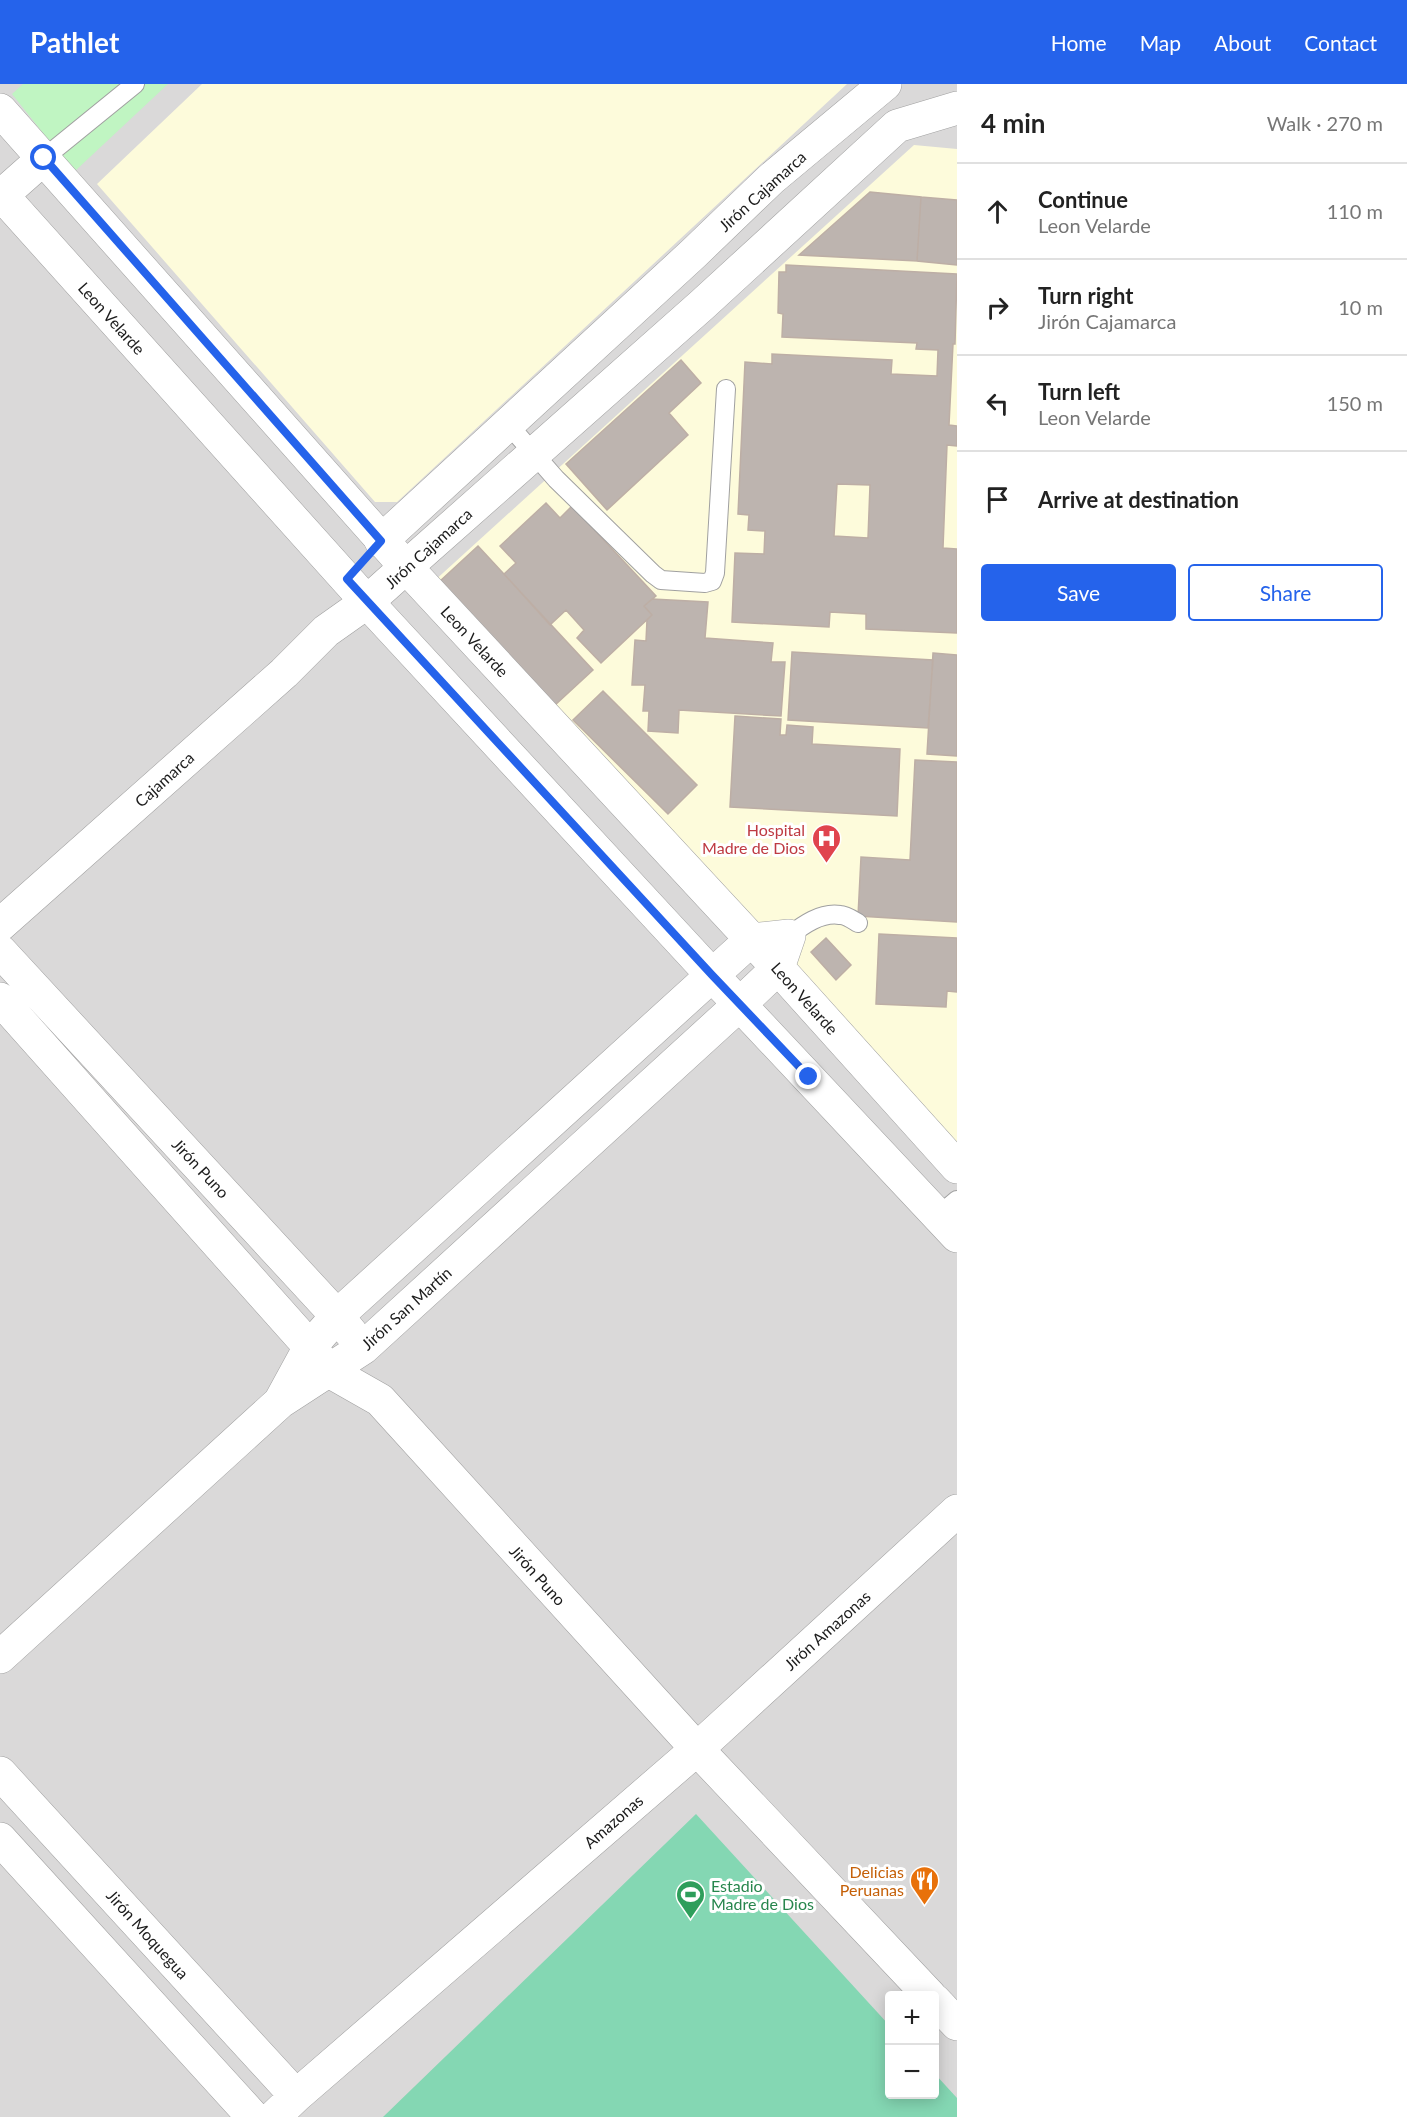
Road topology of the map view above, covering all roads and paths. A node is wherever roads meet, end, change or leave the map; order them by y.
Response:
1 (135, 84) edge
2 (882, 85) edge
3 (957, 108) edge
4 (1, 112) edge
5 (44, 158) junction
6 (1, 195) edge
7 (694, 254) junction
8 (702, 304) junction
9 (726, 389) dead end
10 (507, 423) junction
11 (534, 454) junction
12 (381, 541) junction
13 (406, 567) junction
14 (357, 590) junction
15 (326, 631) joint
16 (858, 923) dead end
17 (0, 925) edge
18 (789, 936) junction
19 (751, 940) junction
20 (0, 951) edge
21 (778, 968) junction
22 (712, 975) junction
23 (0, 999) edge
24 (740, 1004) junction
25 (957, 1167) edge
26 (951, 1217) edge
27 (337, 1316) junction
28 (363, 1348) junction
29 (319, 1359) junction
30 (380, 1400) junction
31 (957, 1511) edge
32 (0, 1657) edge
33 (697, 1749) junction
34 (0, 1773) edge
35 (0, 1839) edge
36 (926, 1991) edge
37 (939, 2005) edge
38 (957, 2024) edge
39 (285, 2106) edge
40 (253, 2117) edge

1 - 5 lane
2 - 7 street, Jirón Cajamarca
3 - 8 street, Jirón Cajamarca
4 - 5 street, Leon Velarde
5 - 6 street
5 - 12 street, Leon Velarde
6 - 14 street, Leon Velarde
7 - 8 street
7 - 10 street, Jirón Cajamarca
8 - 11 street, Jirón Cajamarca
9 - 11 lane
10 - 11 lane
10 - 12 street, Jirón Cajamarca
11 - 13 street, Jirón Cajamarca
12 - 13 street, Leon Velarde
12 - 14 street, Jirón Cajamarca
13 - 14 street, Jirón Cajamarca
13 - 19 street, Leon Velarde
14 - 15 street, Jirón Cajamarca
14 - 22 street, Leon Velarde
15 - 17 street, Cajamarca
16 - 18 lane
18 - 19 street
18 - 21 street, Jirón San Martín
19 - 21 street, Leon Velarde
19 - 22 street
20 - 27 street, Jirón Puno
21 - 24 street, Jirón San Martín
21 - 25 street, Leon Velarde
22 - 24 street, Leon Velarde
22 - 27 street
23 - 29 street, Jirón Puno
24 - 26 street, Leon Velarde
24 - 28 street, Jirón San Martín
27 - 28 street, Jirón Puno
27 - 29 street
28 - 29 street, Jirón San Martín
28 - 30 street, Jirón Puno
29 - 30 street, Jirón Puno
29 - 32 street
30 - 33 street, Jirón Puno
31 - 33 street, Jirón Amazonas
33 - 36 street
33 - 39 street, Amazonas
34 - 39 street, Jirón Moquegua
35 - 40 street
37 - 38 street

